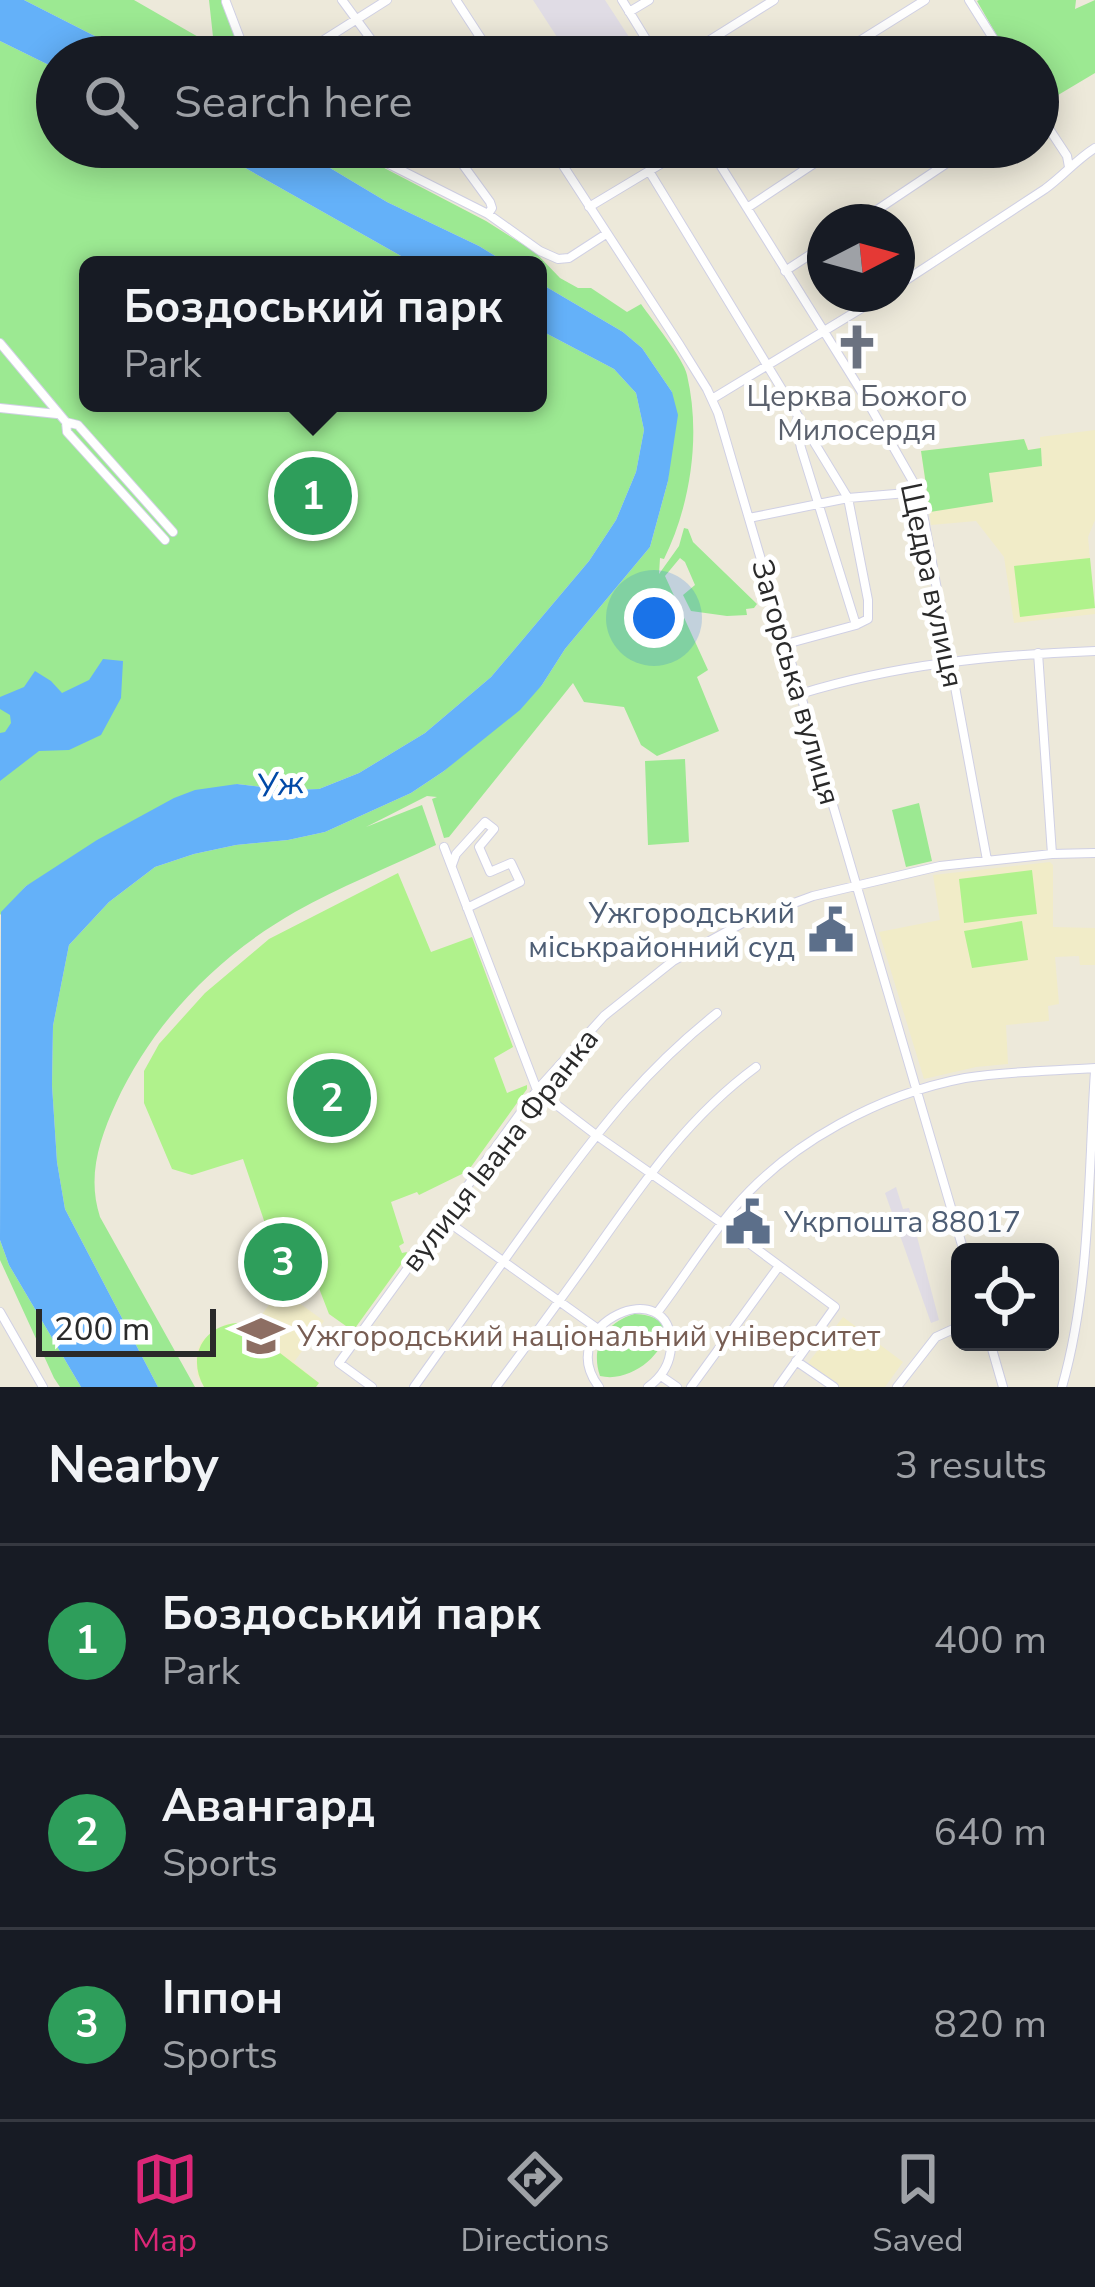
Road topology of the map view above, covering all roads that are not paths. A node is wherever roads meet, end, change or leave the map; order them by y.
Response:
1 (341, 0) edge
2 (387, 0) edge
3 (456, 0) edge
4 (622, 0) edge
5 (649, 0) edge
6 (774, 0) edge
7 (925, 0) edge
8 (971, 1) edge
9 (226, 2) edge
10 (629, 13) junction
11 (356, 20) junction
12 (239, 36) edge
13 (330, 36) edge
14 (368, 36) edge
15 (479, 36) edge
16 (644, 36) edge
17 (717, 36) edge
18 (868, 36) edge
19 (992, 36) edge
20 (1059, 144) edge
21 (1095, 148) edge
22 (1069, 166) junction
23 (397, 168) edge
24 (465, 168) edge
25 (564, 168) edge
26 (654, 168) edge
27 (722, 168) edge
28 (807, 168) edge
29 (940, 168) edge
30 (649, 171) junction
31 (886, 204) edge
32 (589, 206) junction
33 (747, 208) junction
34 (488, 214) junction
35 (606, 234) junction
36 (807, 257) edge
37 (785, 272) junction
38 (915, 274) edge
39 (855, 312) edge
40 (822, 332) junction
41 (0, 343) edge
42 (769, 365) junction
43 (712, 399) junction
44 (0, 408) edge
45 (59, 414) junction
46 (798, 415) junction
47 (919, 492) junction
48 (848, 498) junction
49 (818, 504) junction
50 (749, 518) junction
51 (169, 536) dead end
52 (856, 625) junction
53 (785, 644) junction
54 (1095, 651) edge
55 (1038, 653) junction
56 (949, 660) junction
57 (800, 694) junction
58 (444, 847) dead end
59 (1095, 853) edge
60 (1052, 854) junction
61 (987, 860) junction
62 (451, 866) junction
63 (855, 887) junction
64 (467, 908) junction
65 (717, 1013) dead end
66 (756, 1067) dead end
67 (1095, 1070) edge
68 (537, 1090) junction
69 (916, 1091) junction
70 (596, 1136) junction
71 (650, 1173) junction
72 (443, 1219) junction
73 (723, 1224) junction
74 (961, 1243) edge
75 (503, 1261) junction
76 (779, 1266) junction
77 (560, 1301) junction
78 (0, 1312) edge
79 (657, 1313) junction
80 (598, 1329) junction
81 (951, 1330) edge
82 (993, 1351) edge
83 (796, 1360) junction
84 (662, 1376) junction
85 (43, 1387) edge
86 (372, 1387) edge
87 (414, 1387) edge
88 (496, 1387) edge
89 (599, 1387) edge
90 (648, 1387) edge
91 (677, 1387) edge
92 (691, 1387) edge
93 (778, 1387) edge
94 (834, 1387) edge
95 (897, 1387) edge
96 (1003, 1387) edge
97 (1063, 1387) edge

1 - 11 street
2 - 11 street
3 - 15 street
4 - 10 street
5 - 10 street
6 - 17 street
7 - 18 street
8 - 19 street
9 - 12 street
10 - 16 street
11 - 13 street
11 - 14 street
20 - 22 street
21 - 22 street
22 - 38 street
23 - 34 street
24 - 34 street
25 - 32 street, Загорська вулиця
26 - 30 street
27 - 33 street, Щедра вулиця
28 - 33 street
29 - 31 street
30 - 32 street
30 - 42 street
32 - 35 street, Загорська вулиця
33 - 37 street, Щедра вулиця
34 - 35 street
35 - 43 street, Загорська вулиця
36 - 37 street
37 - 40 street, Щедра вулиця
39 - 40 street
40 - 42 street
40 - 47 street, Щедра вулиця
41 - 45 street
42 - 43 street
42 - 46 street
43 - 50 street, Загорська вулиця
44 - 45 street
45 - 51 street
46 - 48 street
46 - 49 street
47 - 48 street
47 - 56 street, Щедра вулиця
48 - 49 street
48 - 52 street
49 - 50 street
49 - 52 street
50 - 53 street, Загорська вулиця
52 - 53 street
53 - 57 street, Загорська вулиця
54 - 55 street
55 - 56 street
55 - 60 street
56 - 57 street
56 - 61 street, Щедра вулиця
57 - 63 street, Загорська вулиця
58 - 62 street
59 - 60 street, вулиця Івана Франка
60 - 61 street, вулиця Івана Франка
61 - 63 street, вулиця Івана Франка
62 - 64 street
62 - 64 street
63 - 68 street, вулиця Івана Франка
63 - 69 street, Загорська вулиця
64 - 68 street
65 - 70 street
66 - 71 street
67 - 69 street
67 - 97 street
68 - 70 street
68 - 72 street, вулиця Івана Франка
69 - 73 street
69 - 74 street, Загорська вулиця
70 - 71 street
70 - 75 street
71 - 73 street
71 - 77 street
72 - 75 street
72 - 86 street, вулиця Івана Франка
73 - 76 street
73 - 79 street
75 - 77 street
75 - 87 street
76 - 83 street
76 - 92 street
77 - 80 street
77 - 88 street
78 - 85 street
79 - 80 street
79 - 84 street
80 - 89 street
81 - 95 street
82 - 96 street
83 - 93 street
83 - 94 street
84 - 90 street
84 - 91 street

